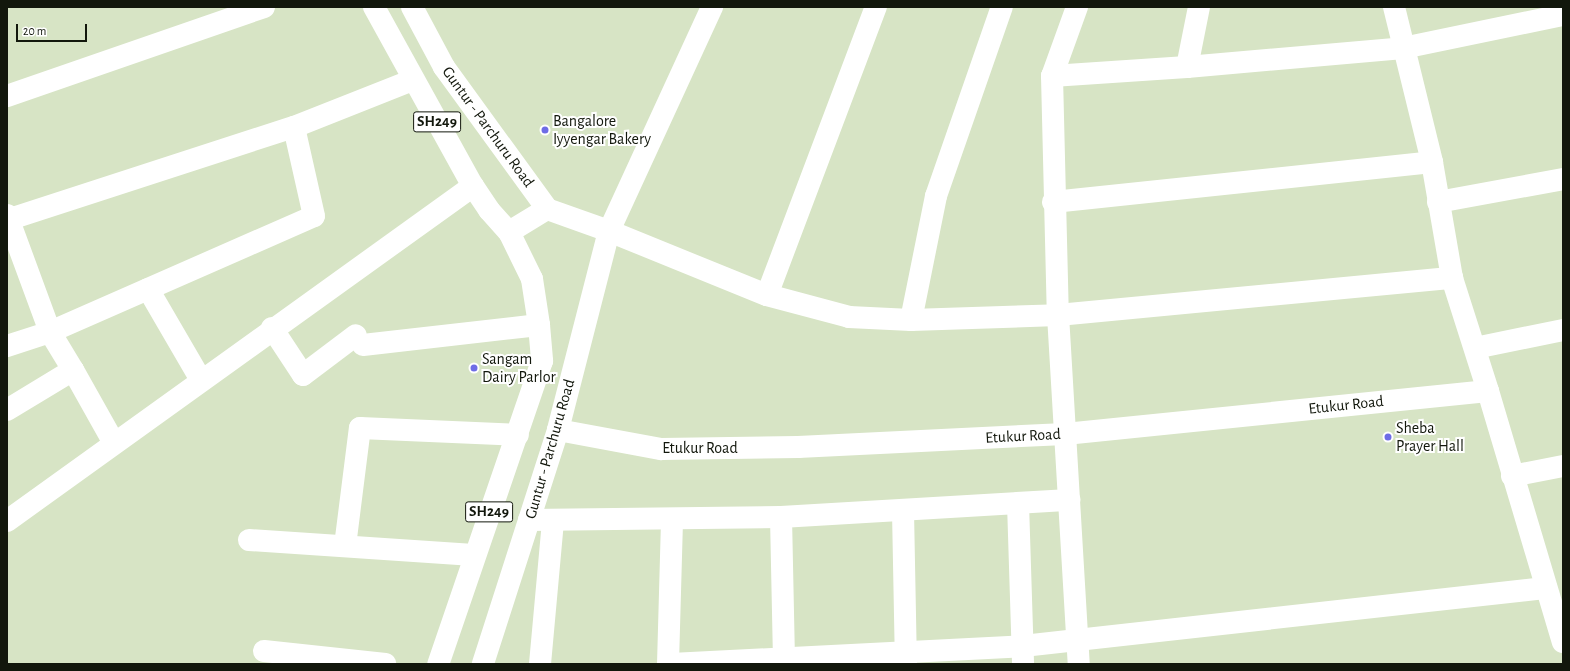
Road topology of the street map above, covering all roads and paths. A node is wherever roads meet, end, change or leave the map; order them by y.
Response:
1 (264, 7) edge
2 (374, 7) edge
3 (412, 7) edge
4 (712, 7) edge
5 (876, 7) edge
6 (1002, 7) edge
7 (1077, 7) edge
8 (1199, 7) edge
9 (1394, 7) edge
10 (1563, 15) edge
11 (1403, 48) junction
12 (1187, 67) junction
13 (1052, 76) junction
14 (413, 80) junction
15 (7, 96) edge
16 (294, 127) junction
17 (1432, 162) junction
18 (1563, 179) edge
19 (473, 186) junction
20 (1053, 202) junction
21 (1438, 202) junction
22 (547, 208) junction
23 (8, 218) edge
24 (609, 231) junction
25 (509, 232) junction
26 (1452, 278) junction
27 (148, 289) junction
28 (767, 296) junction
29 (1058, 315) junction
30 (911, 320) junction
31 (538, 325) junction
32 (272, 328) junction
33 (1563, 330) edge
34 (50, 332) junction
35 (7, 346) edge
36 (1475, 348) junction
37 (542, 361) junction
38 (73, 370) junction
39 (572, 375) junction
40 (201, 380) junction
41 (1488, 391) junction
42 (7, 410) edge
43 (558, 430) junction
44 (1065, 434) junction
45 (518, 435) junction
46 (114, 442) junction
47 (1563, 466) edge
48 (1512, 476) junction
49 (1069, 500) junction
50 (1018, 503) junction
51 (903, 511) junction
52 (781, 517) junction
53 (672, 519) junction
54 (529, 520) junction
55 (7, 521) edge
56 (553, 522) junction
57 (249, 540) dead end
58 (345, 546) junction
59 (473, 555) junction
60 (1545, 588) junction
61 (1560, 621) edge
62 (1078, 640) junction
63 (1563, 642) edge
64 (264, 651) dead end
65 (1023, 655) edge
66 (906, 658) edge
67 (784, 662) edge
68 (385, 664) edge
69 (438, 664) edge
70 (483, 664) edge
71 (540, 664) edge
72 (670, 664) edge
73 (1079, 664) edge

1 - 15 street
2 - 14 street, Guntur - Parchuru Road / SH249
3 - 22 street, Guntur - Parchuru Road / SH249
4 - 24 street, Guntur - Parchuru Road
5 - 28 street
6 - 30 street
7 - 13 street
8 - 12 street
9 - 11 street
10 - 11 street
11 - 12 street
11 - 17 street
12 - 13 street
13 - 20 street
14 - 16 street
14 - 19 street, Guntur - Parchuru Road / SH249
16 - 23 street
16 - 27 street
17 - 20 street
17 - 21 street
18 - 21 street
19 - 25 street, Guntur - Parchuru Road / SH249
19 - 32 street
20 - 29 street
21 - 26 street
22 - 24 street
22 - 25 street
23 - 34 street
24 - 28 street
24 - 39 street, Guntur - Parchuru Road / SH249
25 - 31 street, Guntur - Parchuru Road / SH249
26 - 29 street
26 - 36 street
27 - 34 street
27 - 40 street
28 - 30 street
29 - 30 street
29 - 44 street
31 - 32 street
31 - 37 street, Guntur - Parchuru Road / SH249
32 - 40 street
33 - 36 street
34 - 35 street
34 - 38 street
36 - 41 street
37 - 39 street
37 - 45 street, Guntur - Parchuru Road / SH249
38 - 42 street
38 - 46 street
39 - 43 street, Guntur - Parchuru Road / SH249
40 - 46 street
41 - 44 street, Etukur Road
41 - 48 street
43 - 44 street, Etukur Road
43 - 54 street, Guntur - Parchuru Road / SH249
44 - 49 street
45 - 58 street
45 - 59 street, Guntur - Parchuru Road / SH249
46 - 55 street
47 - 48 street
48 - 60 street
49 - 50 street
49 - 62 street
50 - 51 street
50 - 65 street
51 - 52 street
51 - 66 street
52 - 53 street
52 - 67 street
53 - 56 street
53 - 72 street
54 - 56 street
54 - 70 street, Guntur - Parchuru Road / SH249
56 - 71 street
57 - 58 street
58 - 59 street
59 - 69 street, Guntur - Parchuru Road / SH249
60 - 61 street
60 - 62 street
61 - 63 street
62 - 65 street
62 - 73 street
64 - 68 street
65 - 66 street
66 - 67 street
67 - 72 street

